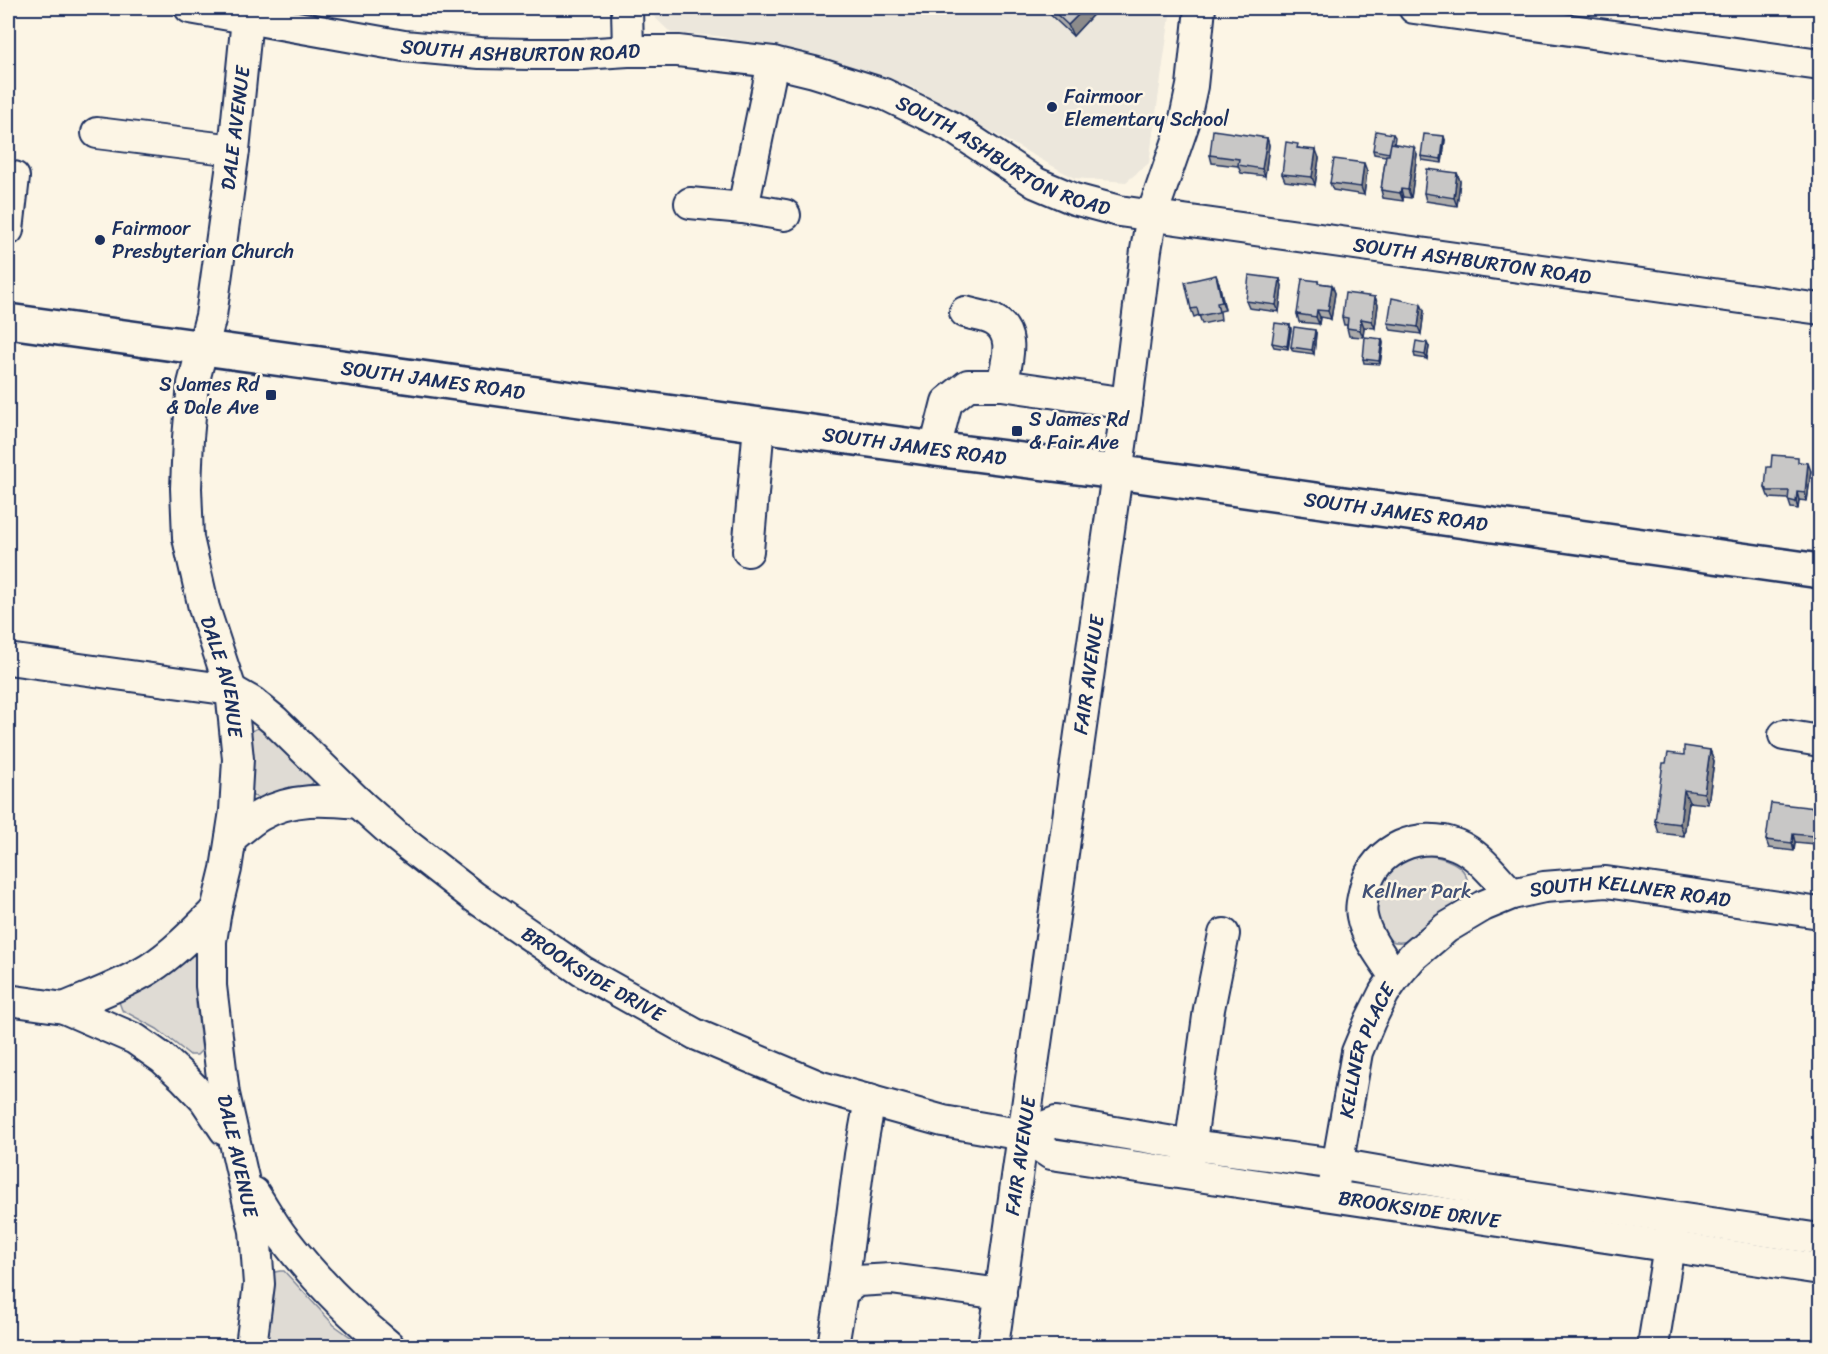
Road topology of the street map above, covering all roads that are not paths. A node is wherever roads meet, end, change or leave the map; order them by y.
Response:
1 (190, 8) edge
2 (627, 8) edge
3 (1200, 8) edge
4 (1414, 8) edge
5 (248, 12) edge
6 (628, 51) junction
7 (773, 62) junction
8 (1821, 64) edge
9 (97, 132) dead end
10 (234, 150) junction
11 (8, 176) edge
12 (690, 203) dead end
13 (743, 208) junction
14 (786, 215) dead end
15 (1152, 216) junction
16 (8, 230) edge
17 (1821, 309) edge
18 (965, 312) dead end
19 (8, 321) edge
20 (202, 349) junction
21 (1002, 386) junction
22 (1127, 403) junction
23 (759, 425) junction
24 (935, 449) junction
25 (1116, 472) junction
26 (748, 551) dead end
27 (1821, 572) edge
28 (8, 659) edge
29 (231, 690) junction
30 (1784, 735) dead end
31 (1821, 741) edge
32 (359, 803) junction
33 (231, 838) junction
34 (1512, 894) junction
35 (216, 910) junction
36 (1821, 913) edge
37 (1446, 928) joint
38 (1224, 934) dead end
39 (1395, 977) junction
40 (8, 1000) edge
41 (64, 1008) junction
42 (870, 1100) junction
43 (1023, 1135) junction
44 (1191, 1145) junction
45 (239, 1157) junction
46 (1337, 1164) junction
47 (1187, 1176) junction
48 (1487, 1190) junction
49 (1333, 1196) junction
50 (1482, 1218) junction
51 (1671, 1232) junction
52 (1821, 1239) edge
53 (1821, 1269) edge
54 (842, 1292) junction
55 (1001, 1294) junction
56 (251, 1347) edge
57 (389, 1347) edge
58 (833, 1347) edge
59 (993, 1347) edge
60 (1653, 1347) edge

1 - 5 street, SOUTH ASHBURTON ROAD
2 - 6 street
3 - 15 street, FAIR AVENUE
4 - 8 street
5 - 6 street, SOUTH ASHBURTON ROAD
5 - 10 street, DALE AVENUE
6 - 7 street, SOUTH ASHBURTON ROAD
7 - 13 street
7 - 15 street, SOUTH ASHBURTON ROAD
9 - 10 street
10 - 20 street, DALE AVENUE
11 - 16 street
12 - 13 street
13 - 14 street
15 - 17 street, SOUTH ASHBURTON ROAD
15 - 22 street, FAIR AVENUE
18 - 21 street
19 - 20 main road, SOUTH JAMES ROAD
20 - 23 main road, SOUTH JAMES ROAD
20 - 29 street, DALE AVENUE
21 - 22 street
21 - 24 street
22 - 25 street, FAIR AVENUE
23 - 24 main road, SOUTH JAMES ROAD
23 - 26 street
24 - 25 main road, SOUTH JAMES ROAD
25 - 27 main road, SOUTH JAMES ROAD
25 - 43 street, FAIR AVENUE
28 - 29 street
29 - 32 street, BROOKSIDE DRIVE
29 - 33 street, DALE AVENUE
30 - 31 street
32 - 33 street
32 - 42 street, BROOKSIDE DRIVE
33 - 35 street, DALE AVENUE
34 - 36 street, SOUTH KELLNER ROAD
34 - 37 street, SOUTH KELLNER ROAD
34 - 39 street
35 - 41 street
35 - 45 street, DALE AVENUE
37 - 39 street, KELLNER PLACE
38 - 44 street
39 - 46 street, KELLNER PLACE
40 - 41 street
41 - 45 street
42 - 43 street, BROOKSIDE DRIVE
42 - 54 street
43 - 44 street, BROOKSIDE DRIVE
43 - 47 street, BROOKSIDE DRIVE
43 - 55 street, FAIR AVENUE
44 - 46 street, BROOKSIDE DRIVE
44 - 47 street
45 - 56 street, DALE AVENUE
45 - 57 street
46 - 48 street, BROOKSIDE DRIVE
46 - 49 street, KELLNER PLACE
47 - 49 street, BROOKSIDE DRIVE
48 - 50 street
48 - 51 street, BROOKSIDE DRIVE
49 - 50 street, BROOKSIDE DRIVE
50 - 51 street, BROOKSIDE DRIVE
51 - 52 street, BROOKSIDE DRIVE
51 - 53 street, BROOKSIDE DRIVE
51 - 60 street
54 - 55 street
54 - 58 street
55 - 59 street, FAIR AVENUE

